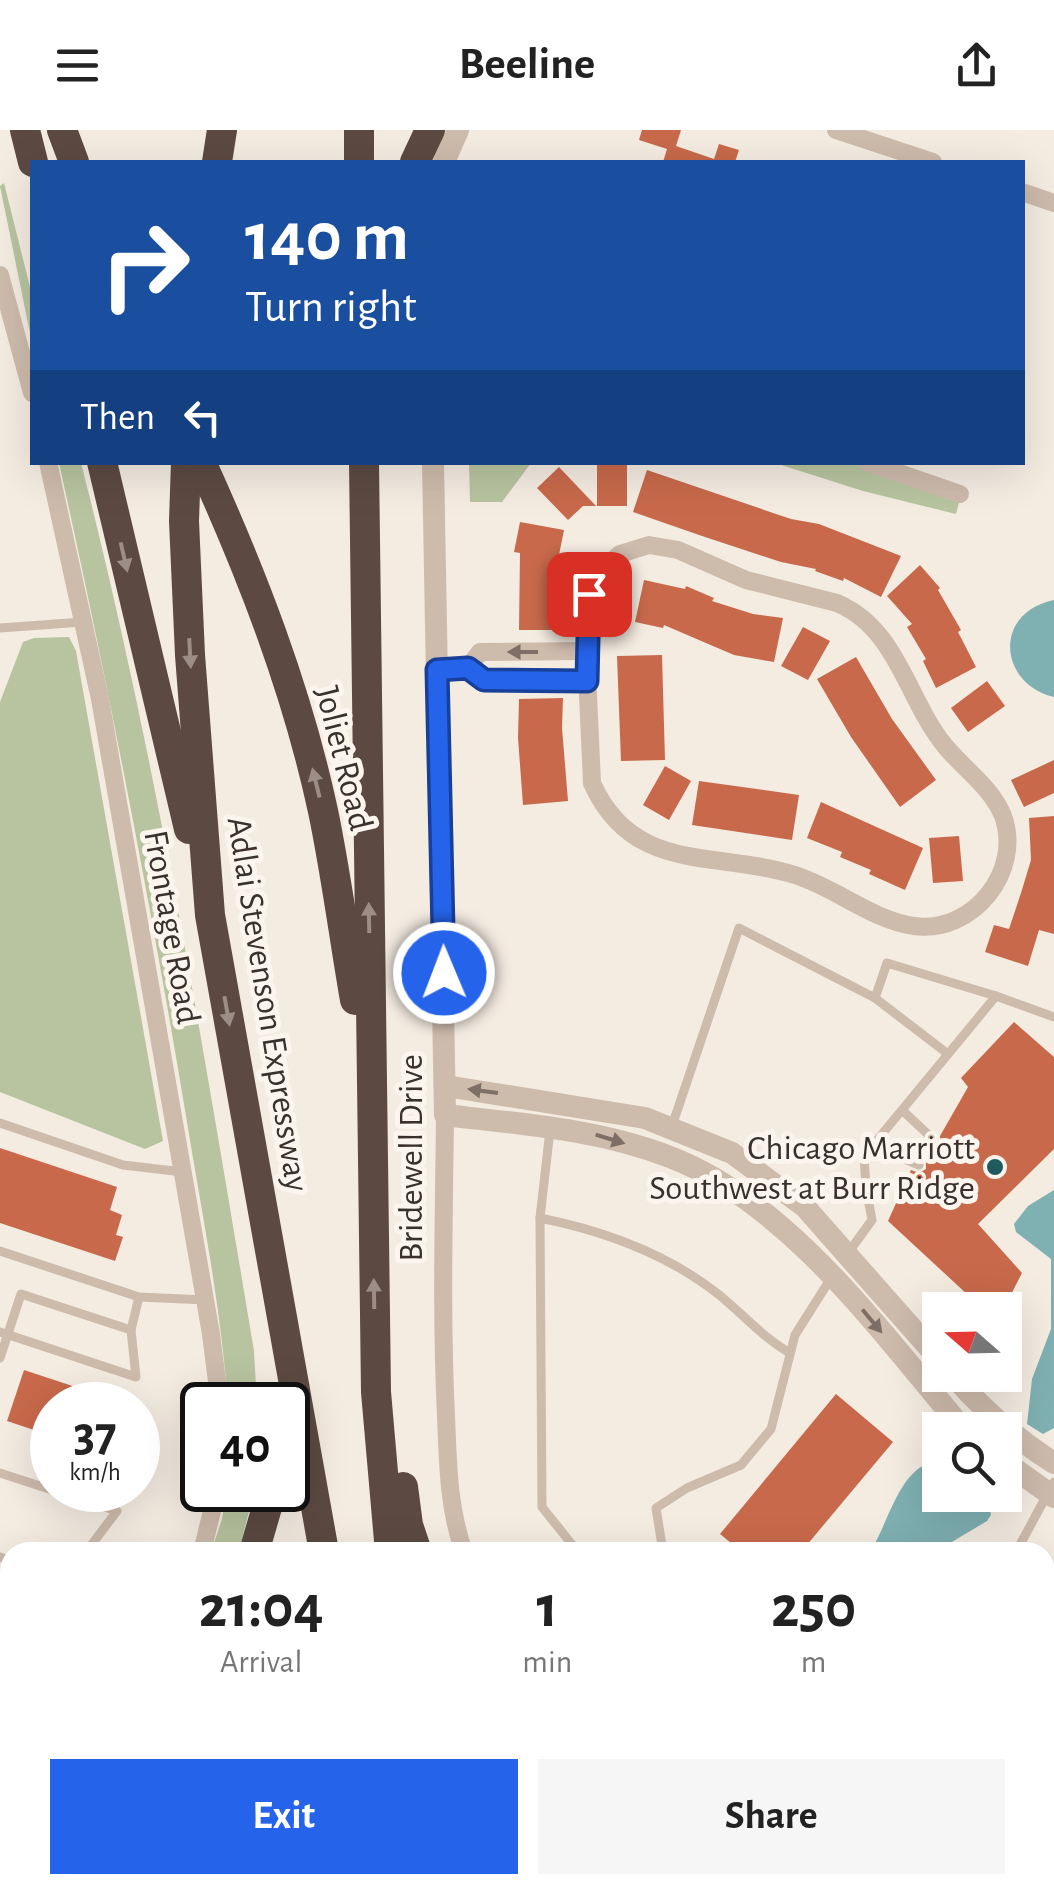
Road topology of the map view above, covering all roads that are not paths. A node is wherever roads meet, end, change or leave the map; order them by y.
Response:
1 (62, 130) edge
2 (222, 130) edge
3 (359, 130) edge
4 (430, 130) edge
5 (458, 130) edge
6 (836, 130) edge
7 (73, 160) edge
8 (217, 160) edge
9 (360, 160) edge
10 (416, 160) edge
11 (445, 160) edge
12 (927, 160) edge
13 (1025, 193) edge
14 (1054, 203) edge
15 (0, 275) edge
16 (30, 386) edge
17 (49, 465) edge
18 (103, 465) edge
19 (186, 465) edge
20 (202, 465) edge
21 (364, 465) edge
22 (376, 465) edge
23 (433, 465) edge
24 (876, 465) edge
25 (960, 494) dead end
26 (365, 566) junction
27 (84, 622) junction
28 (0, 628) edge
29 (586, 651) junction
30 (468, 668) junction
31 (437, 670) junction
32 (587, 681) junction
33 (210, 915) junction
34 (996, 996) junction
35 (875, 998) junction
36 (1054, 1017) edge
37 (948, 1054) junction
38 (370, 1085) junction
39 (446, 1086) junction
40 (902, 1110) junction
41 (445, 1114) junction
42 (0, 1123) edge
43 (551, 1127) junction
44 (671, 1128) junction
45 (880, 1136) junction
46 (934, 1150) dead end
47 (919, 1166) dead end
48 (183, 1172) junction
49 (540, 1218) junction
50 (0, 1251) edge
51 (848, 1254) junction
52 (271, 1259) junction
53 (833, 1276) junction
54 (139, 1297) junction
55 (206, 1300) junction
56 (131, 1330) junction
57 (4, 1334) edge
58 (922, 1339) edge
59 (790, 1353) junction
60 (0, 1358) edge
61 (217, 1382) edge
62 (276, 1382) edge
63 (376, 1392) junction
64 (967, 1392) edge
65 (949, 1412) edge
66 (1054, 1464) edge
67 (1022, 1472) edge
68 (0, 1473) edge
69 (1052, 1491) edge
70 (212, 1512) edge
71 (266, 1512) edge
72 (94, 1542) edge
73 (204, 1542) edge
74 (257, 1542) edge
75 (322, 1542) edge
76 (389, 1542) edge
77 (414, 1542) edge
78 (460, 1542) edge
79 (570, 1542) edge
80 (661, 1542) edge
81 (1022, 1542) edge

1 - 7 highway
2 - 8 highway
3 - 9 highway
4 - 10 highway
5 - 11 street
6 - 12 street
13 - 14 street
15 - 16 street
17 - 27 street, Frontage Road
18 -> 33 highway
19 -> 33 highway, Adlai Stevenson Expressway
38 -> 20 highway, Joliet Road
21 - 26 highway
22 - 26 highway
23 - 31 street, Bridewell Drive
24 - 25 street
38 -> 26 highway
27 - 28 lane
27 - 48 street, Frontage Road
29 -> 30 street
29 - 32 street
29 - 32 street
30 - 31 street
30 - 32 street
31 - 39 street, Bridewell Drive
33 -> 52 highway, Adlai Stevenson Expressway
34 - 35 lane
34 - 36 lane
34 - 37 lane
35 - 37 lane
35 - 44 lane
37 - 40 lane
63 -> 38 highway
39 - 41 street, Bridewell Drive
44 -> 39 street
40 - 45 lane
40 - 46 lane
41 - 43 street
41 - 78 street, Bridewell Drive
42 - 48 lane
43 - 49 lane
43 -> 53 street
44 - 51 street
45 - 47 lane
45 - 51 lane
48 - 55 street, Frontage Road
49 - 59 lane
49 - 79 lane
50 - 54 lane
51 - 53 lane
51 - 58 street
52 - 62 highway
52 - 75 highway, Adlai Stevenson Expressway
53 - 59 lane
53 -> 65 street
54 - 55 lane
54 - 56 lane
55 - 61 street, Frontage Road
56 - 57 lane
56 - 57 lane
57 - 60 lane
59 - 80 lane
63 - 76 highway
63 - 77 highway
64 - 66 street
67 - 69 street
68 - 72 lane
69 - 81 lane
70 - 73 street
71 - 74 highway

